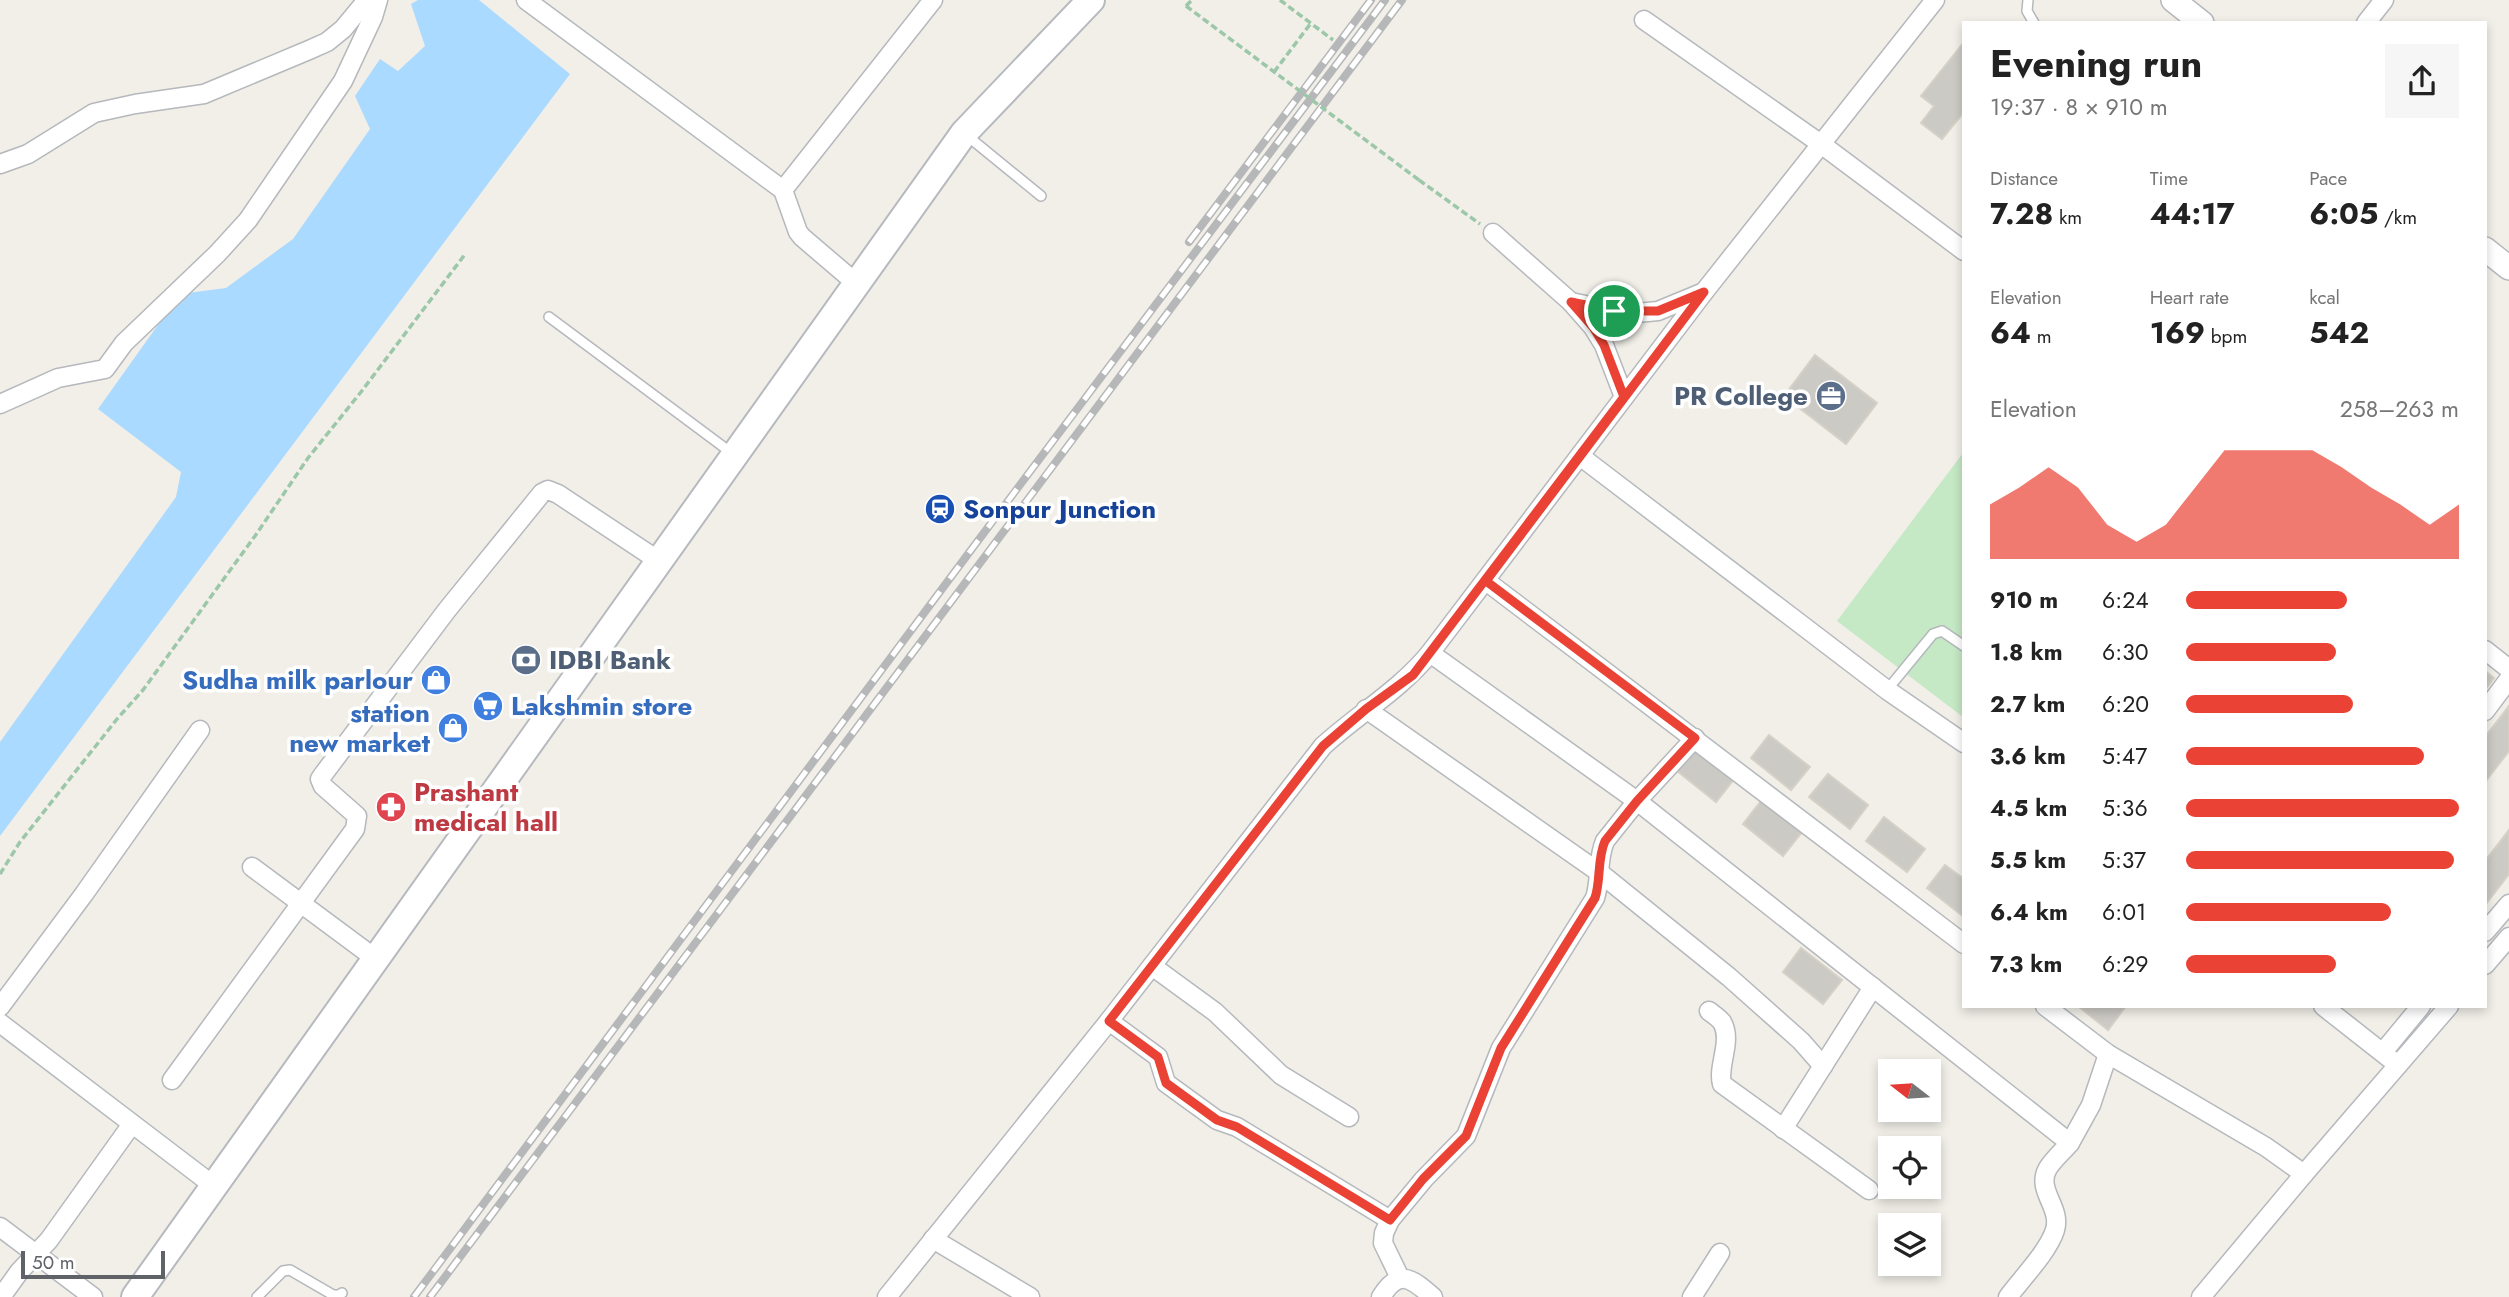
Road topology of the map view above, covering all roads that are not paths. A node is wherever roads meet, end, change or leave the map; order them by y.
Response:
1 (367, 0) edge
2 (378, 0) edge
3 (526, 0) edge
4 (933, 0) edge
5 (1091, 0) edge
6 (1936, 0) edge
7 (2028, 0) edge
8 (2173, 0) edge
9 (2384, 0) edge
10 (1644, 20) dead end
11 (2033, 21) edge
12 (2199, 21) edge
13 (2368, 21) edge
14 (964, 133) junction
15 (1821, 144) junction
16 (0, 164) edge
17 (783, 190) junction
18 (1041, 195) dead end
19 (1493, 233) road end
20 (1962, 250) edge
21 (2487, 251) edge
22 (2509, 268) edge
23 (856, 284) junction
24 (1704, 292) junction
25 (1571, 302) junction
26 (549, 317) dead end
27 (1624, 397) junction
28 (0, 404) edge
29 (734, 456) junction
30 (1580, 456) junction
31 (659, 561) junction
32 (1486, 581) junction
33 (1962, 645) edge
34 (2487, 652) edge
35 (1430, 653) junction
36 (2509, 670) edge
37 (2509, 680) edge
38 (1887, 690) junction
39 (2487, 708) edge
40 (1366, 709) junction
41 (200, 730) dead end
42 (1695, 738) junction
43 (1962, 742) edge
44 (1637, 801) junction
45 (252, 867) dead end
46 (1600, 873) junction
47 (301, 904) junction
48 (2509, 904) edge
49 (2487, 930) edge
50 (2509, 937) edge
51 (1962, 942) edge
52 (376, 959) junction
53 (2487, 962) edge
54 (1152, 966) junction
55 (1873, 987) junction
56 (0, 1007) edge
57 (2048, 1008) edge
58 (2326, 1008) edge
59 (2419, 1008) edge
60 (2447, 1008) edge
61 (1709, 1011) dead end
62 (1109, 1021) junction
63 (0, 1023) edge
64 (2382, 1052) junction
65 (2108, 1055) junction
66 (2398, 1065) junction
67 (1823, 1066) junction
68 (172, 1080) dead end
69 (1349, 1117) dead end
70 (132, 1124) junction
71 (1783, 1129) junction
72 (2070, 1143) junction
73 (2304, 1174) junction
74 (214, 1186) junction
75 (1869, 1190) dead end
76 (1390, 1220) junction
77 (0, 1227) edge
78 (933, 1239) junction
79 (1720, 1253) dead end
80 (36, 1254) junction
81 (1400, 1278) junction
82 (342, 1293) dead end
83 (1, 1297) edge
84 (93, 1297) edge
85 (135, 1297) edge
86 (257, 1297) edge
87 (887, 1297) edge
88 (1030, 1297) edge
89 (1381, 1297) edge
90 (1433, 1297) edge
91 (1692, 1297) edge
92 (2008, 1297) edge
93 (2201, 1297) edge

1 - 16 street
2 - 28 street
3 - 17 street
4 - 17 street
5 - 14 main road
6 - 15 street
7 - 11 lane
8 - 12 street
9 - 13 street
10 - 15 street
14 - 18 lane
14 - 23 main road
15 - 20 street
15 - 24 street
17 - 23 street
19 - 25 street
21 - 22 street
23 - 29 main road
24 - 25 street
24 - 27 street
25 - 27 street
26 - 29 lane
27 - 30 street
29 - 31 main road
30 - 32 street
30 - 38 street
31 - 47 street
31 - 52 main road
32 - 35 street
32 - 42 street
33 - 38 lane
34 - 36 street
35 - 40 street
35 - 44 street
37 - 39 street
38 - 43 street
40 - 46 street
40 - 54 street
41 - 56 street
42 - 44 street
42 - 51 street
44 - 46 street
44 - 55 street
45 - 47 street
46 - 67 street
46 - 76 street
47 - 52 street
47 - 68 street
48 - 49 street
50 - 53 street
52 - 74 main road
54 - 62 street
54 - 69 street
55 - 67 street
55 - 72 street
57 - 65 street
58 - 64 street
59 - 64 street
60 - 66 street
61 - 71 street
62 - 76 street
62 - 78 street
63 - 70 street
64 - 66 street
65 - 72 street
65 - 73 street
66 - 73 street
67 - 71 street
70 - 74 street
70 - 80 street
71 - 75 street
72 - 92 street
73 - 93 street
74 - 85 main road
76 - 81 street
77 - 80 street
78 - 87 street
78 - 88 street
79 - 91 street
80 - 83 street
80 - 84 street
81 - 89 street
81 - 90 street
82 - 86 lane

